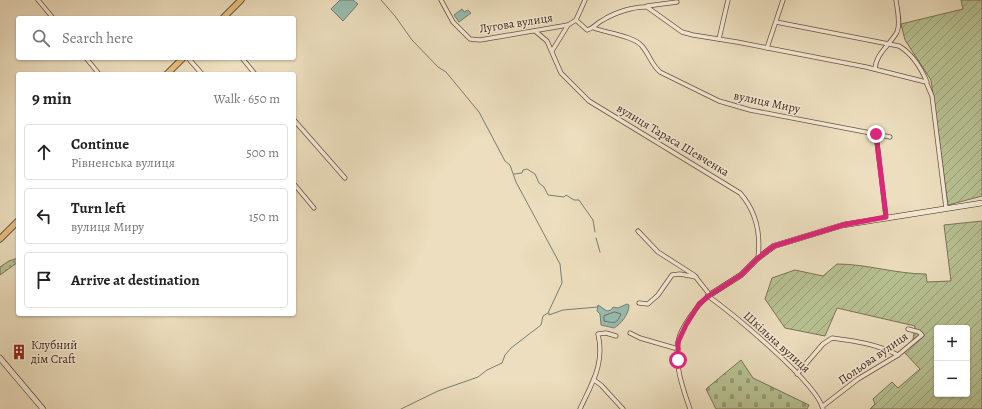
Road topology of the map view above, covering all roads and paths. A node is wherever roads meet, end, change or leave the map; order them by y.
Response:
1 (38, 0) edge
2 (241, 0) edge
3 (441, 0) edge
4 (585, 0) edge
5 (728, 0) edge
6 (783, 0) edge
7 (896, 0) edge
8 (677, 2) dead end
9 (644, 7) junction
10 (51, 16) edge
11 (225, 16) edge
12 (576, 20) junction
13 (776, 22) junction
14 (568, 25) junction
15 (594, 28) junction
16 (535, 31) junction
17 (719, 40) junction
18 (888, 44) junction
19 (767, 48) junction
20 (552, 51) junction
21 (88, 60) edge
22 (181, 60) edge
23 (190, 60) edge
24 (244, 60) edge
25 (875, 69) junction
26 (97, 72) edge
27 (169, 72) edge
28 (200, 72) edge
29 (253, 72) edge
30 (928, 83) junction
31 (296, 122) edge
32 (876, 134) junction
33 (890, 137) dead end
34 (345, 178) dead end
35 (296, 186) edge
36 (982, 203) edge
37 (314, 208) dead end
38 (946, 208) junction
39 (886, 217) junction
40 (16, 223) edge
41 (638, 231) dead end
42 (0, 239) edge
43 (758, 258) junction
44 (697, 278) junction
45 (709, 295) junction
46 (639, 303) dead end
47 (908, 329) dead end
48 (630, 333) dead end
49 (616, 336) dead end
50 (678, 349) junction
51 (898, 355) junction
52 (0, 358) edge
53 (797, 374) junction
54 (594, 380) junction
55 (823, 408) edge
56 (43, 409) edge
57 (580, 409) edge
58 (623, 409) edge
59 (690, 409) edge

1 - 10 street
2 - 11 main road
3 - 16 street, Лугова вулиця
4 - 12 street
5 - 17 street
6 - 13 street
7 - 18 street
8 - 9 street
9 - 15 street
9 - 17 street
12 - 14 street
12 - 15 street, вулиця Миру
13 - 18 street
13 - 19 street
14 - 16 street, Лугова вулиця
14 - 20 street
15 - 32 street, вулиця Миру
16 - 20 street, вулиця Тараса Шевченка
17 - 19 street
18 - 25 street
18 - 30 street
19 - 25 street
20 - 43 street, вулиця Тараса Шевченка
21 - 26 street
22 - 27 main road
23 - 28 street
24 - 29 street
25 - 30 street
30 - 38 street
31 - 34 street
32 - 33 street, вулиця Миру
32 - 39 street
35 - 37 street
36 - 38 street
38 - 39 street
39 - 43 street
40 - 42 main road
41 - 44 street, Шкільна вулиця
43 - 45 street
44 - 45 street, Шкільна вулиця
44 - 46 street
45 - 50 street
45 - 53 street, Шкільна вулиця
47 - 51 street, Польова вулиця
48 - 50 street
49 - 54 street
50 - 59 street
51 - 53 street
51 - 55 street, Польова вулиця
52 - 56 street
53 - 55 street, Шкільна вулиця
54 - 57 street
54 - 58 street

